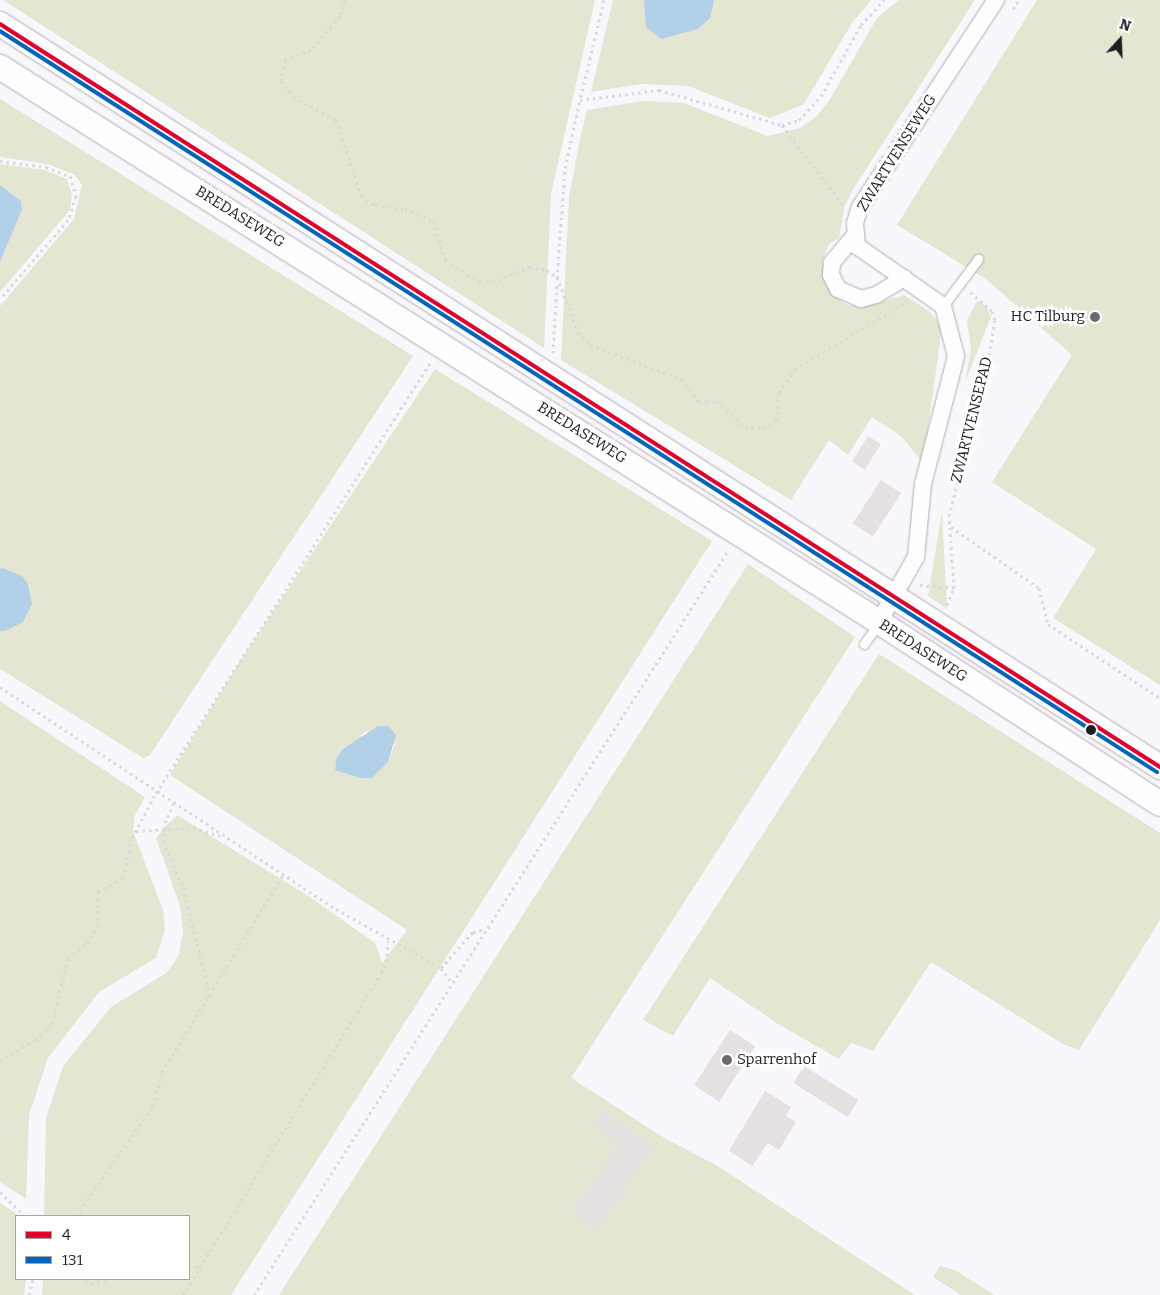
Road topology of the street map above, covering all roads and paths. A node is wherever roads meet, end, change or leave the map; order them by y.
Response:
1 (344, 0) edge
2 (604, 0) edge
3 (884, 0) edge
4 (996, 0) edge
5 (0, 24) edge
6 (0, 67) edge
7 (580, 100) junction
8 (782, 125) junction
9 (0, 161) edge
10 (264, 192) junction
11 (246, 220) junction
12 (856, 228) junction
13 (978, 259) dead end
14 (557, 277) junction
15 (904, 278) junction
16 (959, 286) junction
17 (928, 294) junction
18 (0, 299) edge
19 (943, 306) junction
20 (553, 355) dead end
21 (433, 358) dead end
22 (950, 527) junction
23 (730, 549) dead end
24 (954, 588) dead end
25 (895, 598) junction
26 (879, 622) junction
27 (864, 644) dead end
28 (0, 687) edge
29 (1160, 698) edge
30 (1160, 767) edge
31 (156, 793) junction
32 (174, 803) junction
33 (1160, 804) edge
34 (165, 827) junction
35 (136, 831) junction
36 (227, 838) junction
37 (284, 874) junction
38 (487, 929) junction
39 (388, 941) junction
40 (441, 968) junction
41 (452, 983) junction
42 (210, 998) junction
43 (0, 1060) edge
44 (0, 1192) edge
45 (24, 1215) edge
46 (77, 1215) edge
47 (190, 1267) edge
48 (198, 1268) junction
49 (34, 1280) edge
50 (87, 1280) edge
51 (104, 1280) edge
52 (29, 1295) edge
53 (183, 1295) edge
54 (254, 1295) edge

1 - 14 path
2 - 7 path
3 - 8 path
4 - 12 street, ZWARTVENSEWEG
5 - 10 main road, BREDASEWEG
6 - 11 main road, BREDASEWEG
7 - 8 path
7 - 14 path
8 - 12 path
9 - 18 path
10 - 11 main road
10 - 25 main road, BREDASEWEG
11 - 26 main road, BREDASEWEG
12 - 15 street
12 - 15 street, ZWARTVENSEWEG
13 - 16 lane
14 - 17 path
14 - 20 path
15 - 17 street
16 - 19 lane
16 - 22 path, ZWARTVENSEPAD
17 - 19 street
19 - 25 street
21 - 31 path
22 - 24 path, ZWARTVENSEPAD
22 - 29 path
23 - 38 path
25 - 26 street
25 - 30 main road, BREDASEWEG
26 - 27 lane
26 - 33 main road, BREDASEWEG
28 - 31 path
31 - 32 path
31 - 35 path
32 - 34 path
32 - 36 path
34 - 35 path
34 - 36 path
34 - 42 path
35 - 43 path
36 - 37 path
37 - 39 path
37 - 42 path
38 - 40 path
38 - 41 path
39 - 40 path
39 - 48 path
40 - 41 path
41 - 54 path
42 - 46 path
44 - 45 path
47 - 48 path
48 - 53 path
49 - 52 path
50 - 51 path

